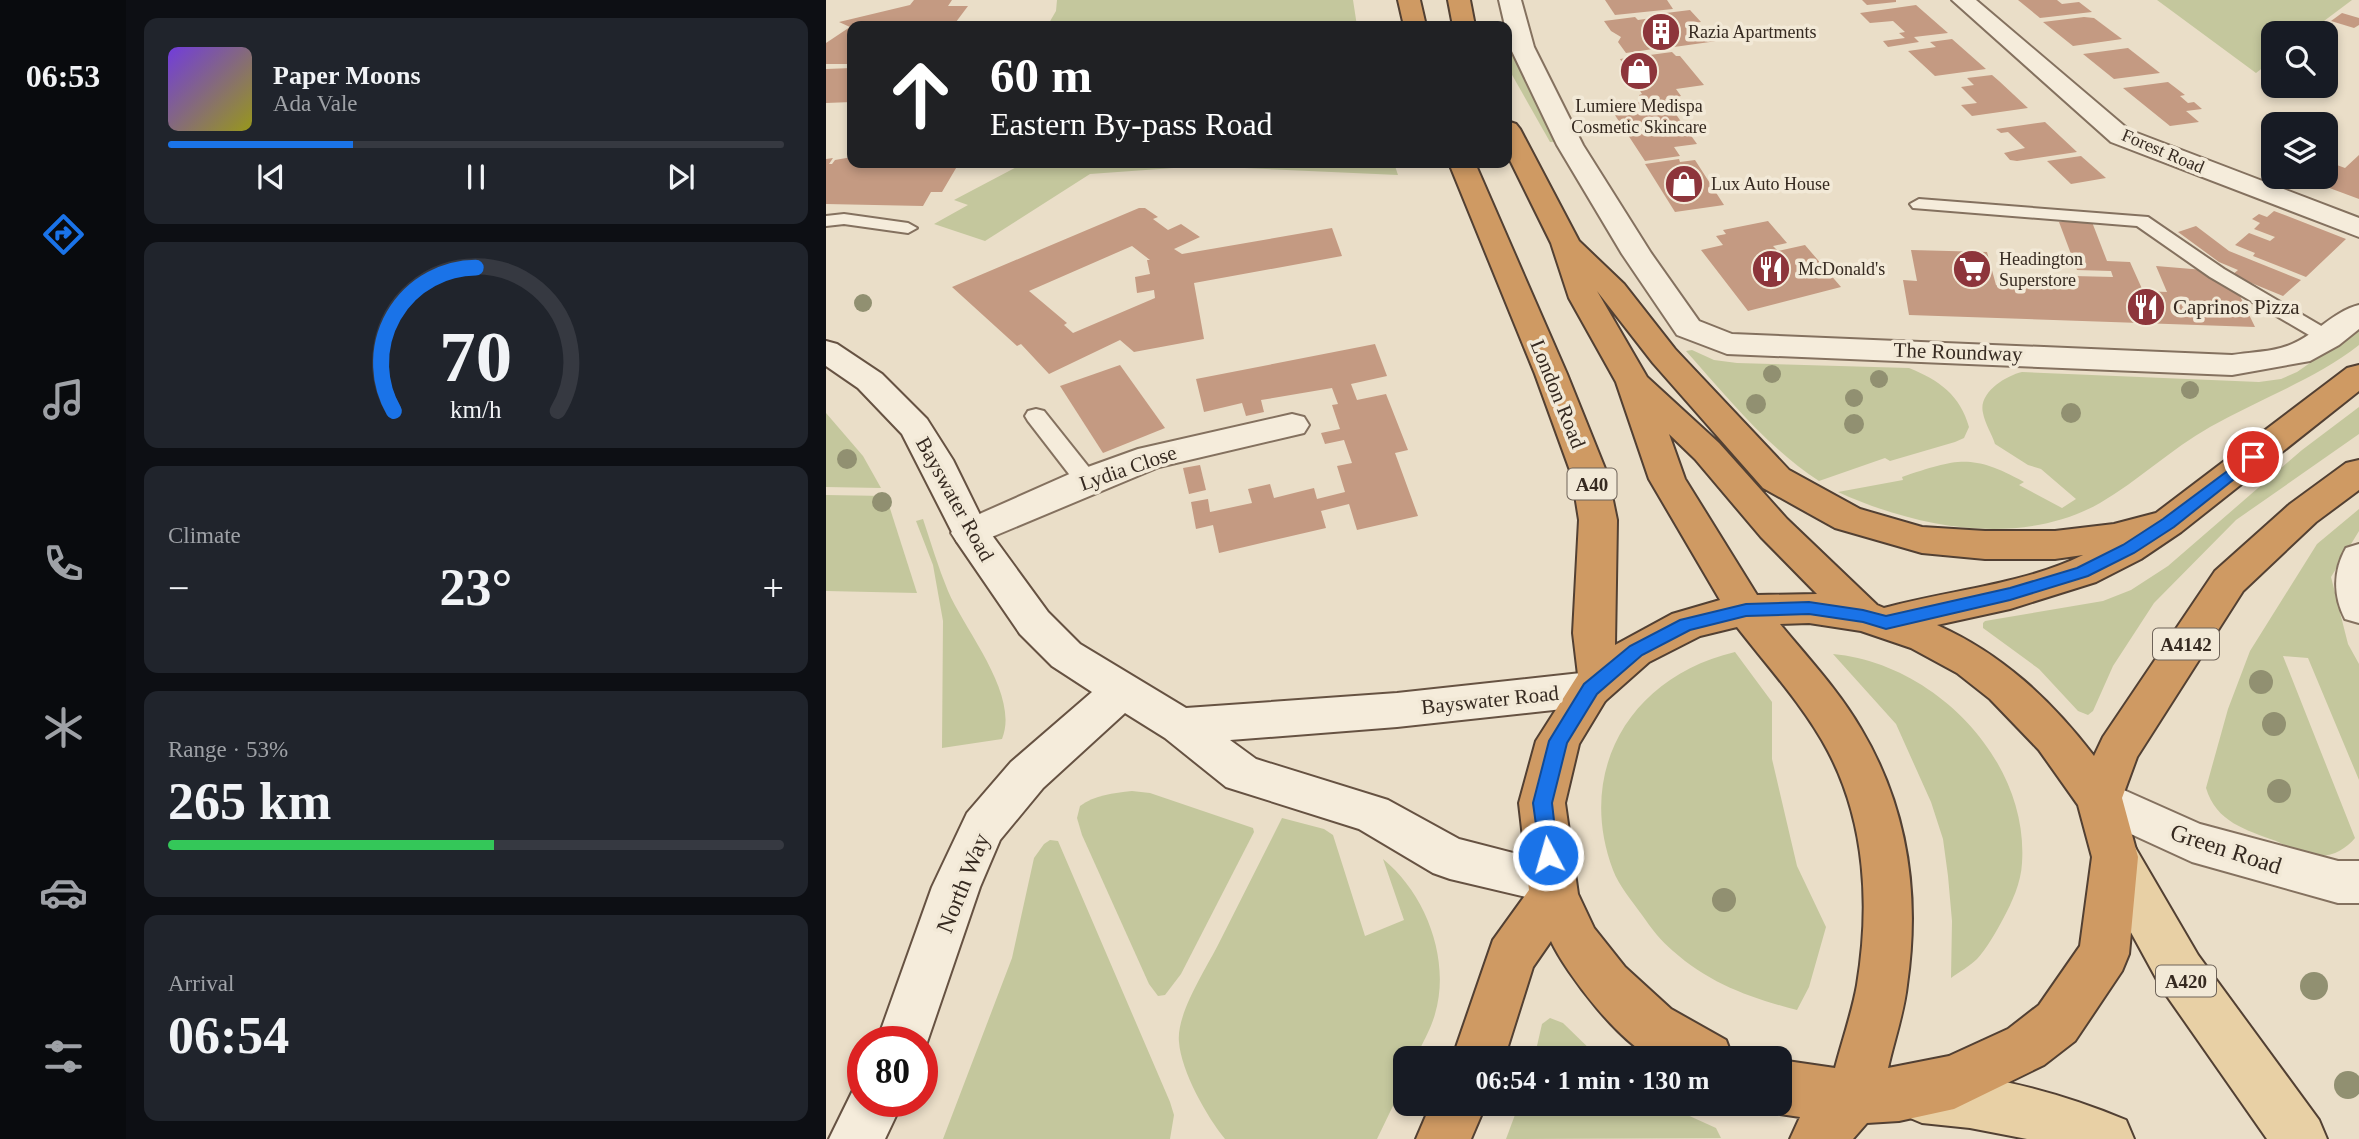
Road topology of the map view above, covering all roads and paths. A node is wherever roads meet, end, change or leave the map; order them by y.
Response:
1 (1409, 0) edge
2 (1459, 0) edge
3 (1510, 0) edge
4 (1964, 0) edge
5 (1414, 21) edge
6 (1463, 21) edge
7 (1512, 139) edge
8 (1464, 168) edge
9 (1919, 204) dead end
10 (826, 221) edge
11 (908, 228) dead end
12 (2359, 229) edge
13 (1566, 243) junction
14 (2359, 314) edge
15 (2328, 338) junction
16 (826, 351) edge
17 (1664, 356) junction
18 (2359, 374) edge
19 (1633, 382) junction
20 (1036, 415) dead end
21 (1292, 425) dead end
22 (1707, 451) junction
23 (2359, 472) edge
24 (1087, 481) junction
25 (2168, 523) junction
26 (970, 533) junction
27 (2359, 558) edge
28 (2359, 608) edge
29 (1746, 610) junction
30 (1875, 619) junction
31 (1595, 685) junction
32 (1122, 691) junction
33 (1180, 726) junction
34 (2099, 798) junction
35 (2115, 857) junction
36 (2359, 882) edge
37 (1552, 888) junction
38 (908, 1026) edge
39 (1483, 1046) edge
40 (1685, 1046) edge
41 (1792, 1088) edge
42 (1877, 1096) junction
43 (1454, 1116) edge
44 (868, 1117) edge
45 (856, 1139) edge
46 (1443, 1139) edge
47 (1817, 1139) edge
48 (2107, 1139) edge
49 (2300, 1139) edge

1 - 5 highway
2 - 6 highway
3 - 15 street, The Roundway
4 - 12 street, Forest Road
7 - 13 highway
8 - 31 highway, London Road / A40
9 - 15 lane
10 - 11 lane
13 - 17 highway
13 - 19 highway
14 - 15 street
16 - 26 street, Bayswater Road
17 - 22 highway
17 - 25 highway
18 - 25 highway
19 - 22 highway
19 - 29 highway
20 - 24 lane
21 - 24 street, Lydia Close
22 - 30 highway
23 - 34 highway, A4142
24 - 26 street, Lydia Close
25 - 30 highway
26 - 32 street, Bayswater Road
27 - 28 street
29 - 30 highway
29 - 31 highway
29 - 42 highway
30 - 34 highway
31 - 33 street, Bayswater Road
31 - 37 highway
32 - 33 street, Bayswater Road
32 - 38 street, North Way
33 - 37 street, Bayswater Road
34 - 35 highway
34 - 36 street, Green Road
35 - 42 highway
35 - 49 main road, A420
37 - 39 highway
37 - 40 highway
41 - 42 highway
42 - 47 highway
42 - 48 main road
43 - 46 highway
44 - 45 street

